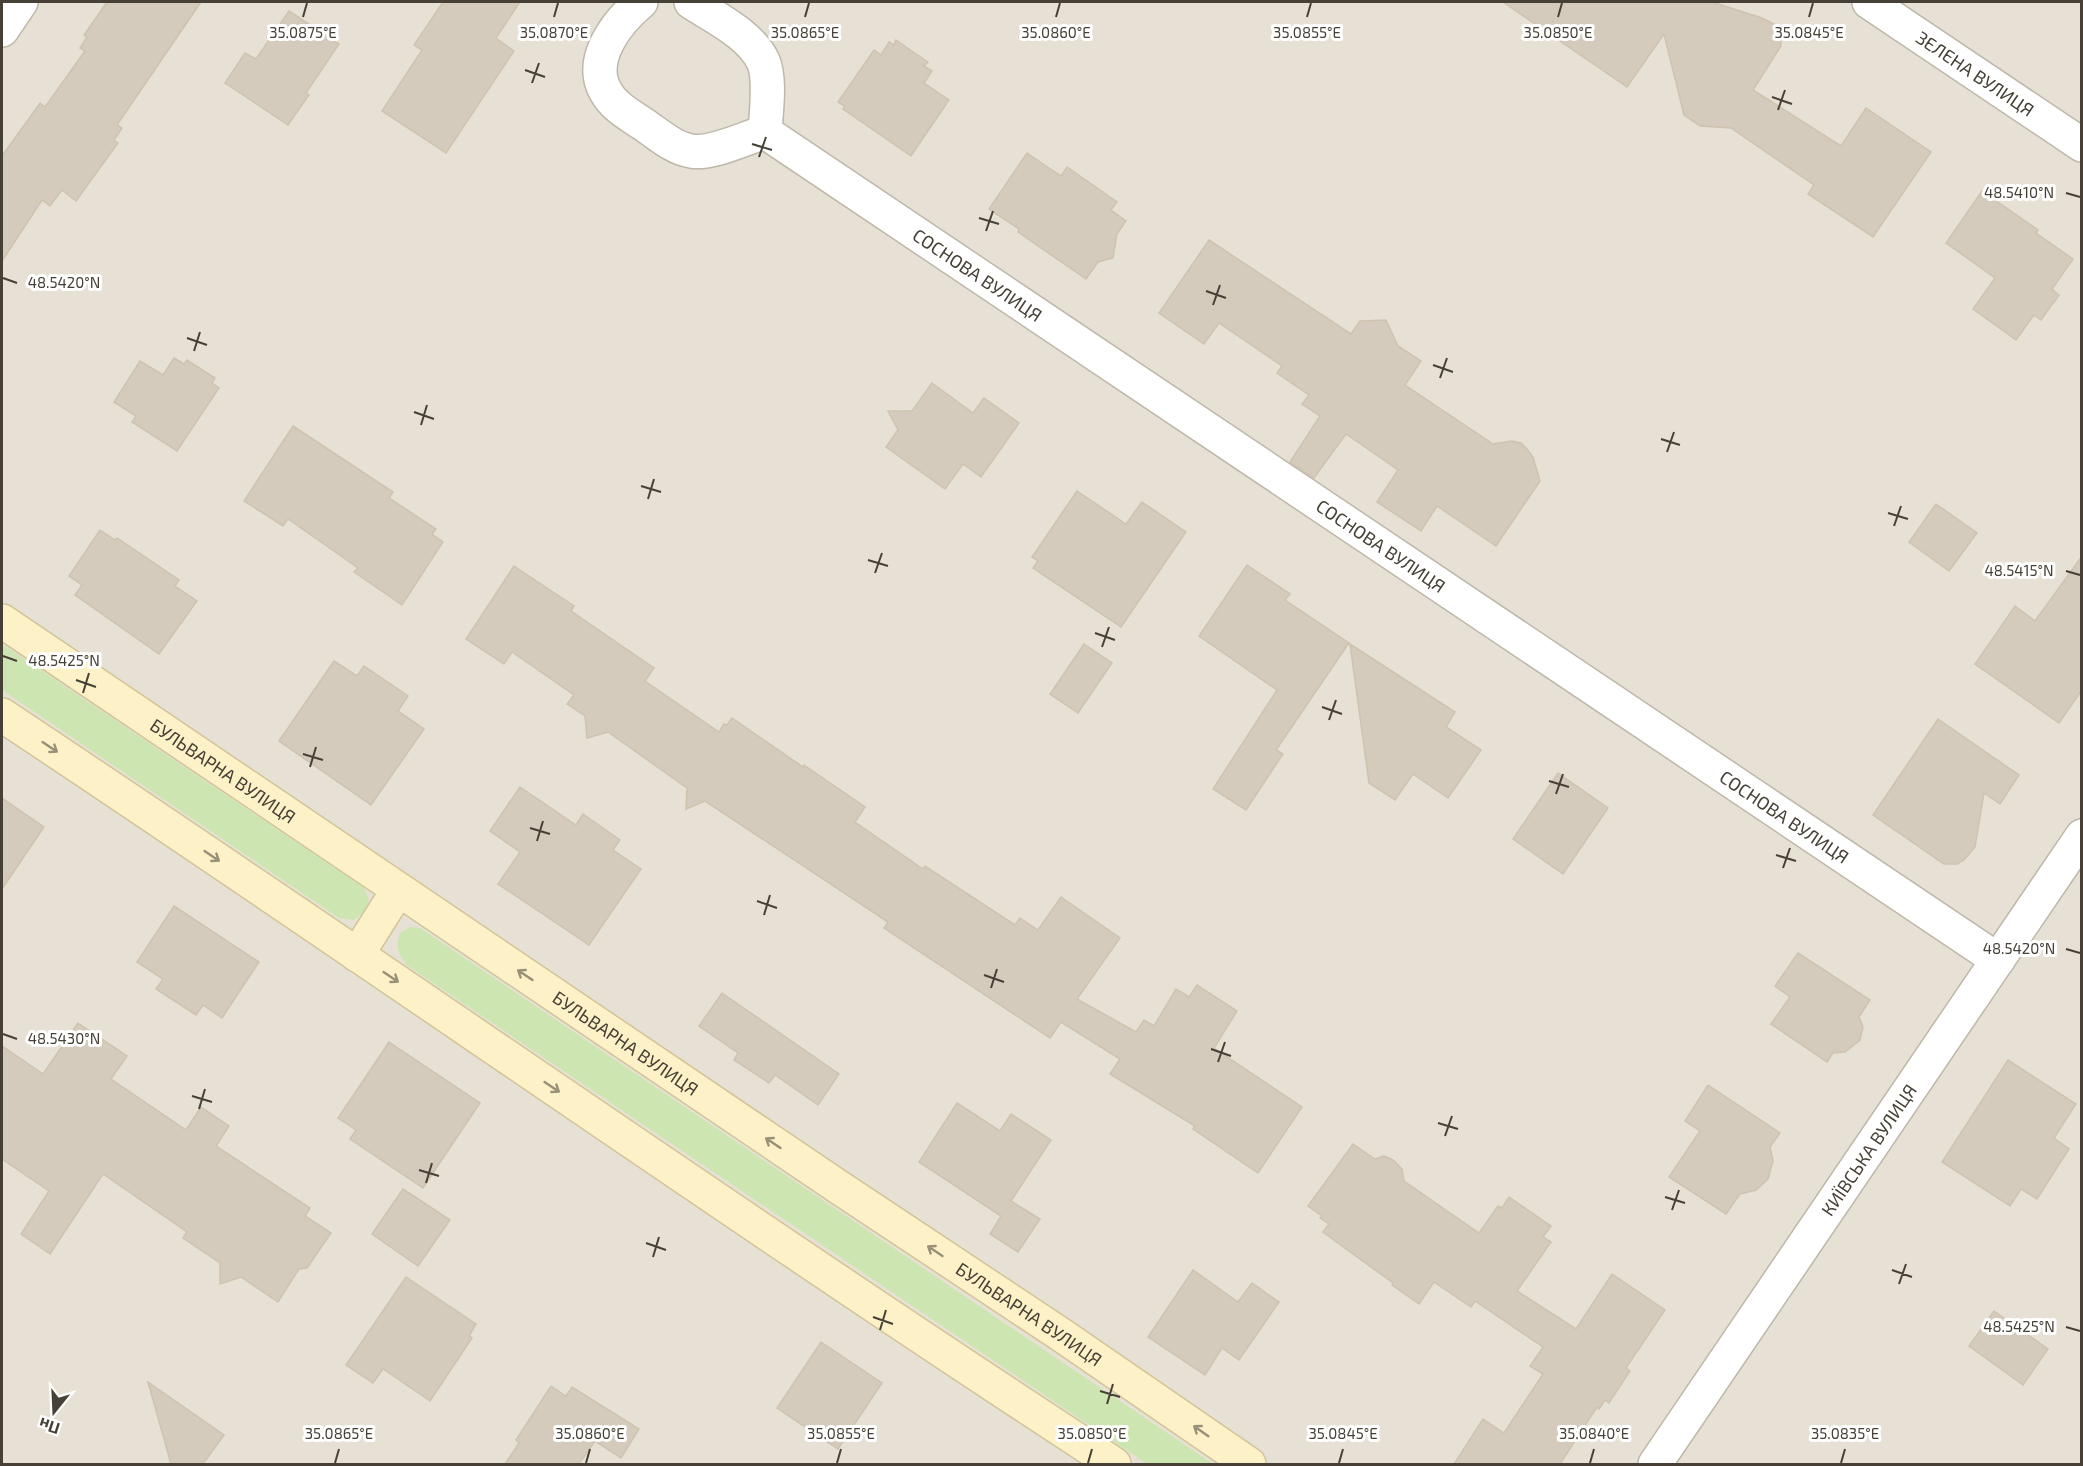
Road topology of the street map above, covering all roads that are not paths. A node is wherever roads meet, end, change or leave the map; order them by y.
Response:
1 (21, 2) edge
2 (641, 2) edge
3 (691, 2) edge
4 (1869, 2) edge
5 (2, 30) edge
6 (765, 132) junction
7 (2082, 146) edge
8 (2, 621) edge
9 (2, 715) edge
10 (2082, 836) edge
11 (398, 890) junction
12 (357, 955) junction
13 (1998, 960) junction
14 (1114, 1464) edge
15 (1249, 1464) edge
16 (1655, 1464) edge

1 - 5 street
2 - 6 street
3 - 6 street
4 - 7 street, ЗЕЛЕНА ВУЛИЦЯ
6 - 13 street, СОСНОВА ВУЛИЦЯ
8 - 11 street, БУЛЬВАРНА ВУЛИЦЯ
9 -> 12 street
10 - 13 street, КИЇВСЬКА ВУЛИЦЯ
11 - 12 street
15 -> 11 street, БУЛЬВАРНА ВУЛИЦЯ
12 -> 14 street
13 - 16 street, КИЇВСЬКА ВУЛИЦЯ

